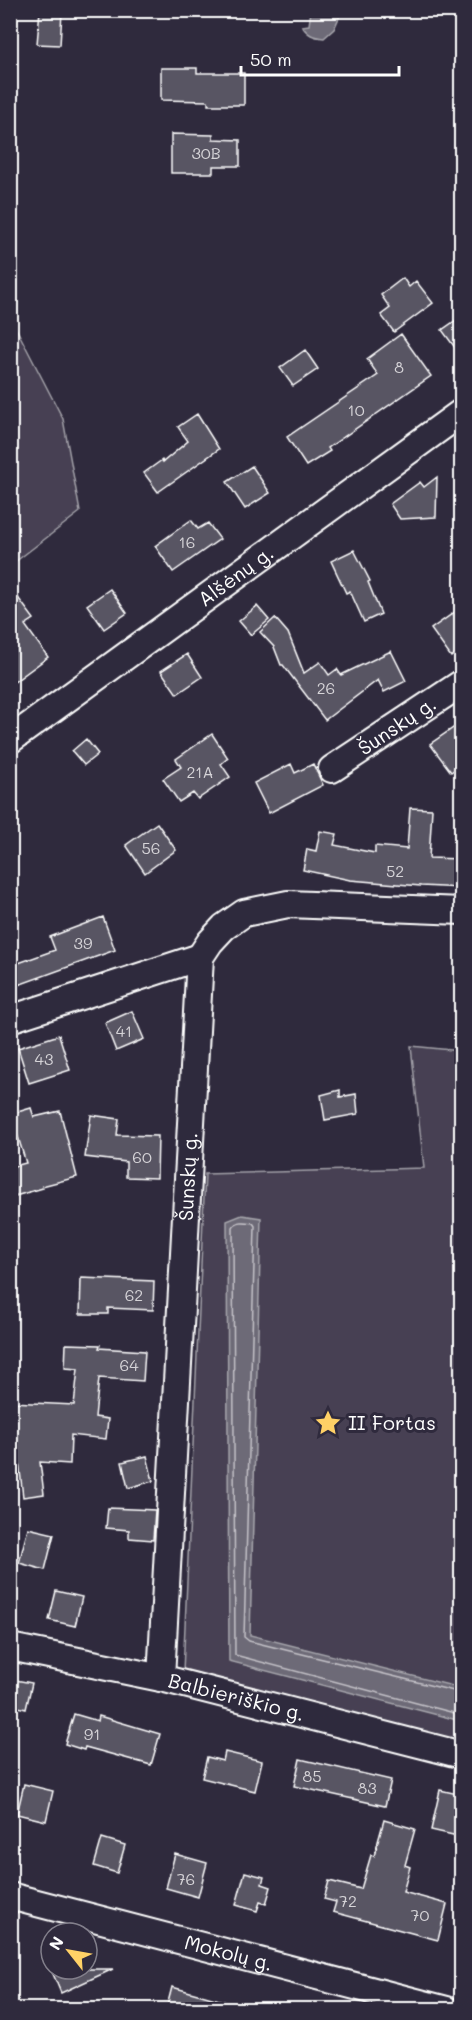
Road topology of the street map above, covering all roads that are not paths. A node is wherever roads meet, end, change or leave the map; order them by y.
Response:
1 (462, 411) edge
2 (462, 683) edge
3 (10, 740) edge
4 (333, 769) dead end
5 (462, 912) edge
6 (200, 957) junction
7 (10, 1019) edge
8 (10, 1647) edge
9 (161, 1678) junction
10 (462, 1755) edge
11 (10, 1896) edge
12 (447, 2010) edge

1 - 3 street, Alšėnų g.
2 - 4 street, Šunskų g.
5 - 6 street
6 - 7 street
6 - 9 street, Šunskų g.
8 - 9 street, Balbieriškio g.
9 - 10 street, Balbieriškio g.
11 - 12 street, Mokolų g.

